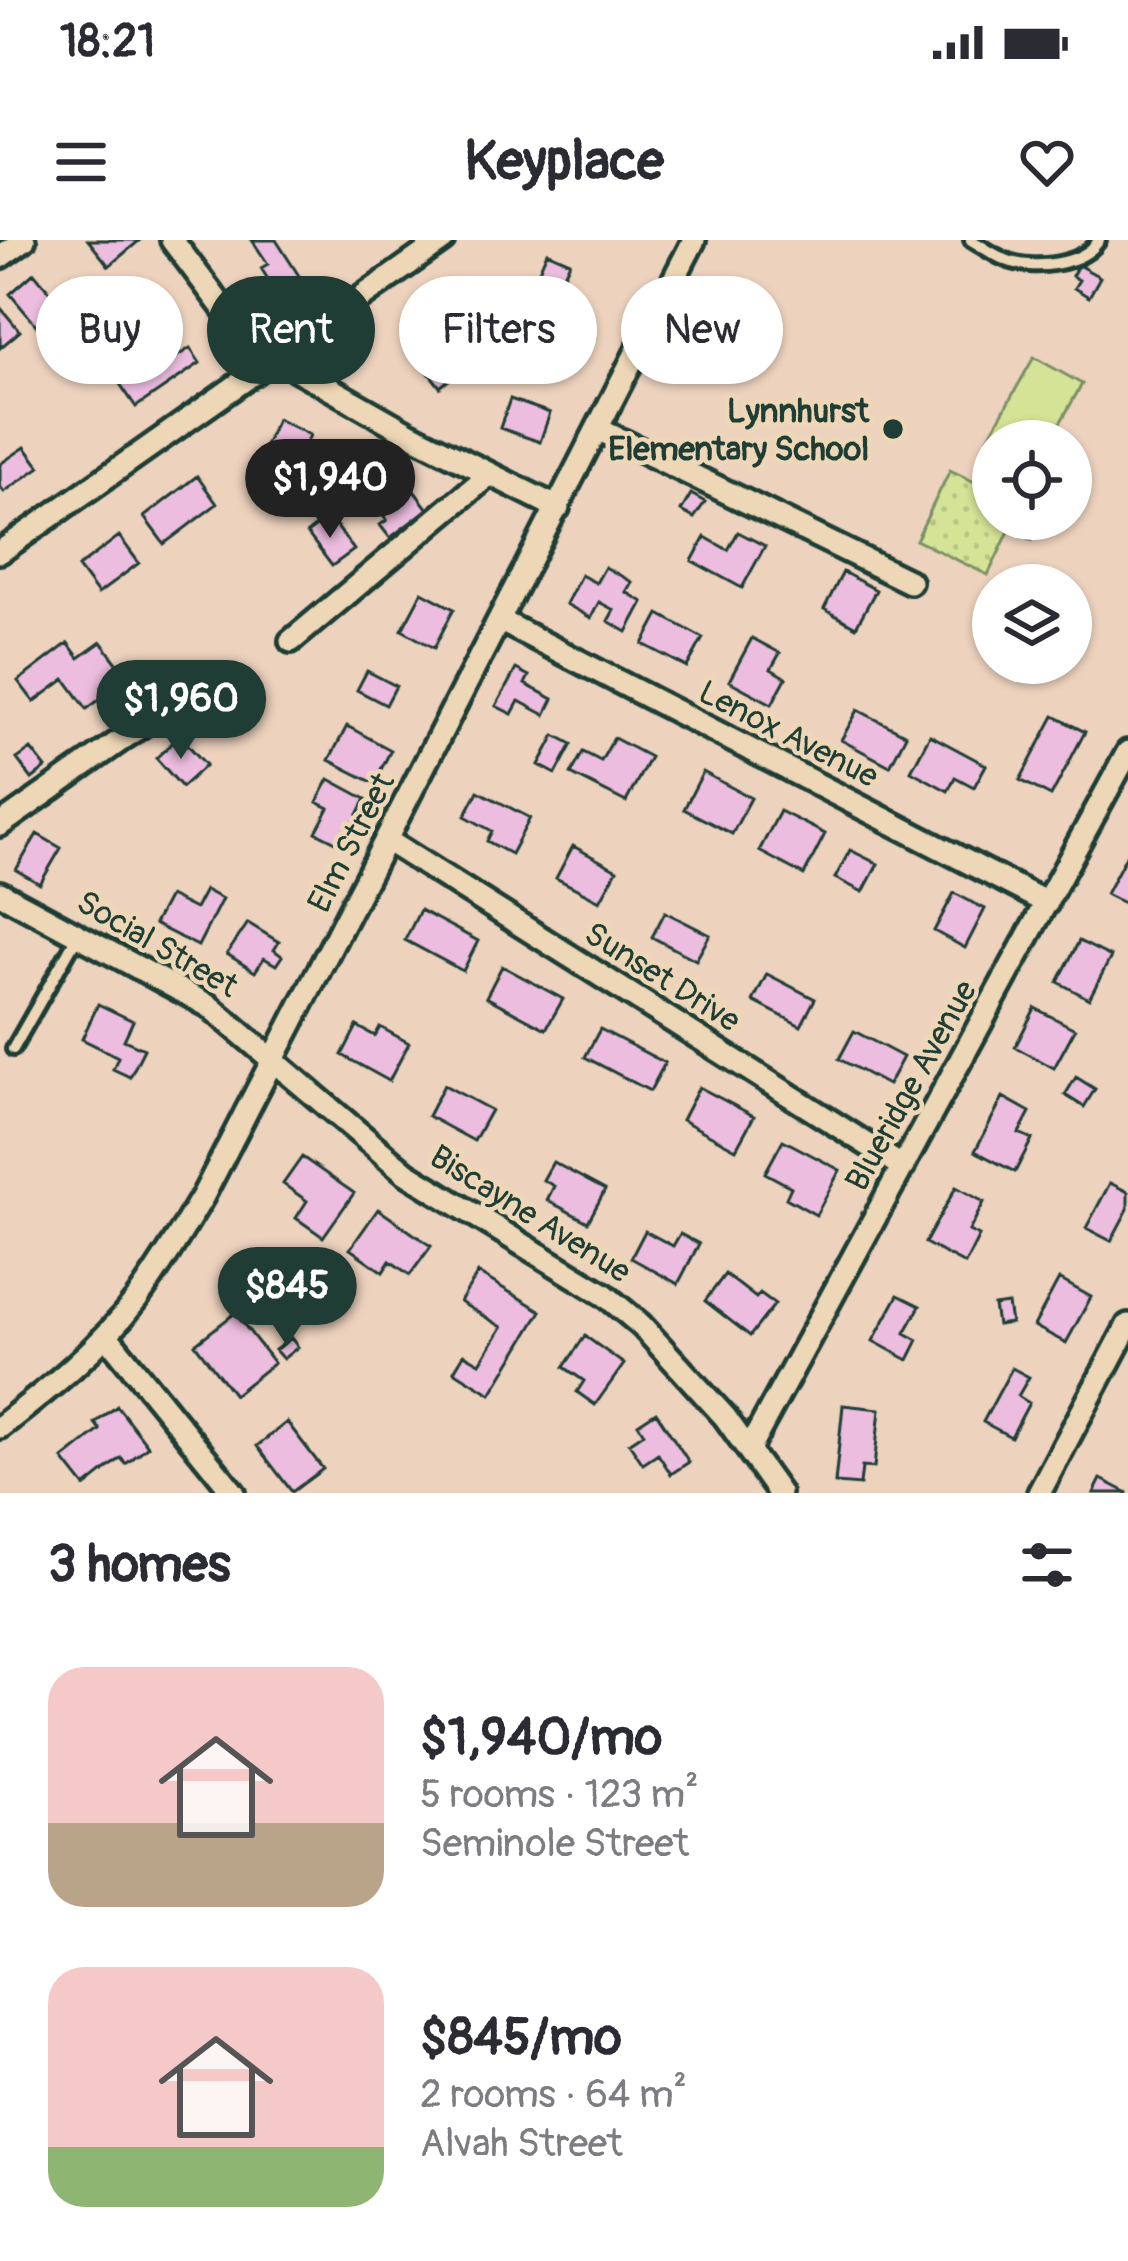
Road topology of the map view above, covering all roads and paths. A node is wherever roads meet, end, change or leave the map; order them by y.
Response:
1 (24, 240) edge
2 (172, 240) edge
3 (443, 240) edge
4 (694, 240) edge
5 (971, 240) edge
6 (1099, 240) edge
7 (0, 257) edge
8 (207, 287) edge
9 (375, 289) edge
10 (242, 384) edge
11 (320, 384) edge
12 (598, 429) junction
13 (490, 474) junction
14 (558, 508) junction
15 (0, 551) edge
16 (910, 582) dead end
17 (501, 621) junction
18 (291, 641) dead end
19 (151, 719) dead end
20 (1128, 752) edge
21 (0, 825) edge
22 (388, 841) junction
23 (0, 893) edge
24 (1047, 903) junction
25 (78, 934) junction
26 (13, 1049) dead end
27 (275, 1061) junction
28 (903, 1167) junction
29 (1128, 1325) edge
30 (106, 1335) junction
31 (0, 1427) edge
32 (749, 1448) junction
33 (234, 1493) edge
34 (779, 1493) edge
35 (1039, 1493) edge

1 - 7 street
2 - 8 street
3 - 9 street
4 - 12 street, Elm Street
5 - 6 lane
10 - 15 street
11 - 13 street
12 - 14 street, Elm Street
12 - 16 street
13 - 14 street
13 - 18 street
14 - 17 street, Elm Street
17 - 22 street, Elm Street
17 - 24 street, Lenox Avenue
19 - 21 street
20 - 24 street, Blueridge Avenue
22 - 27 street, Elm Street
22 - 28 street, Sunset Drive
23 - 25 street, Social Street
24 - 28 street, Blueridge Avenue
25 - 26 lane
25 - 27 street, Social Street
27 - 30 street, Elm Street
27 - 32 street, Biscayne Avenue
28 - 32 street, Blueridge Avenue
29 - 35 street
30 - 31 street, Elm Street
30 - 33 street
32 - 34 street, Biscayne Avenue

